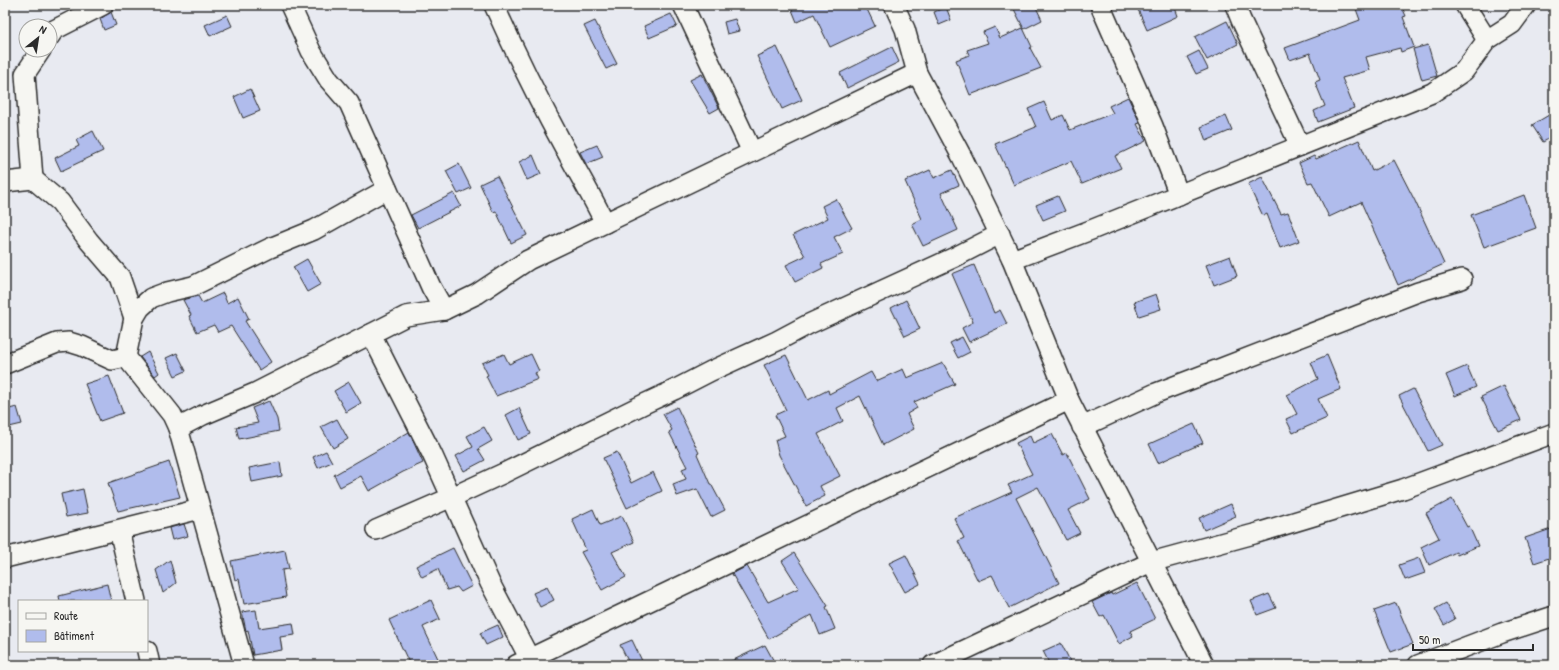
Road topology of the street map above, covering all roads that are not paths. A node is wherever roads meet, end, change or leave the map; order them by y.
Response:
1 (103, 5) edge
2 (290, 5) edge
3 (494, 5) edge
4 (683, 5) edge
5 (894, 5) edge
6 (1100, 5) edge
7 (1235, 5) edge
8 (1465, 5) edge
9 (1526, 5) edge
10 (58, 28) edge
11 (1487, 40) junction
12 (36, 58) edge
13 (917, 73) junction
14 (1300, 146) junction
15 (752, 152) junction
16 (33, 179) junction
17 (5, 182) edge
18 (387, 189) junction
19 (1180, 195) junction
20 (604, 223) junction
21 (1000, 234) junction
22 (1012, 260) junction
23 (1462, 279) dead end
24 (444, 310) junction
25 (134, 318) junction
26 (371, 334) junction
27 (126, 357) junction
28 (5, 364) edge
29 (1068, 400) junction
30 (1082, 427) junction
31 (178, 428) junction
32 (1554, 433) edge
33 (452, 497) junction
34 (200, 510) junction
35 (119, 530) junction
36 (376, 530) dead end
37 (5, 558) edge
38 (1151, 562) junction
39 (136, 600) edge
40 (1554, 616) edge
41 (147, 652) edge
42 (526, 663) edge
43 (940, 664) edge
44 (1424, 664) edge
45 (150, 665) edge
46 (244, 665) edge
47 (1204, 665) edge

1 - 10 street
2 - 18 street
3 - 20 street
4 - 15 street
5 - 13 street
6 - 19 street
7 - 14 street
8 - 11 street
9 - 11 street
11 - 14 street
12 - 16 street
13 - 15 street
13 - 21 street
14 - 19 street
15 - 20 street
16 - 17 street
16 - 25 street
18 - 24 street
18 - 25 street
19 - 22 street
20 - 24 street
21 - 22 street
21 - 33 street
22 - 29 street
23 - 30 street
24 - 26 street
25 - 27 street
26 - 31 street
26 - 33 street
27 - 28 street
27 - 31 street
29 - 30 street
29 - 42 street
30 - 38 street
31 - 34 street
32 - 38 street
33 - 36 street
33 - 42 street
34 - 35 street
34 - 46 street
35 - 37 street
35 - 39 street
38 - 43 street
38 - 47 street
40 - 44 street
41 - 45 street

